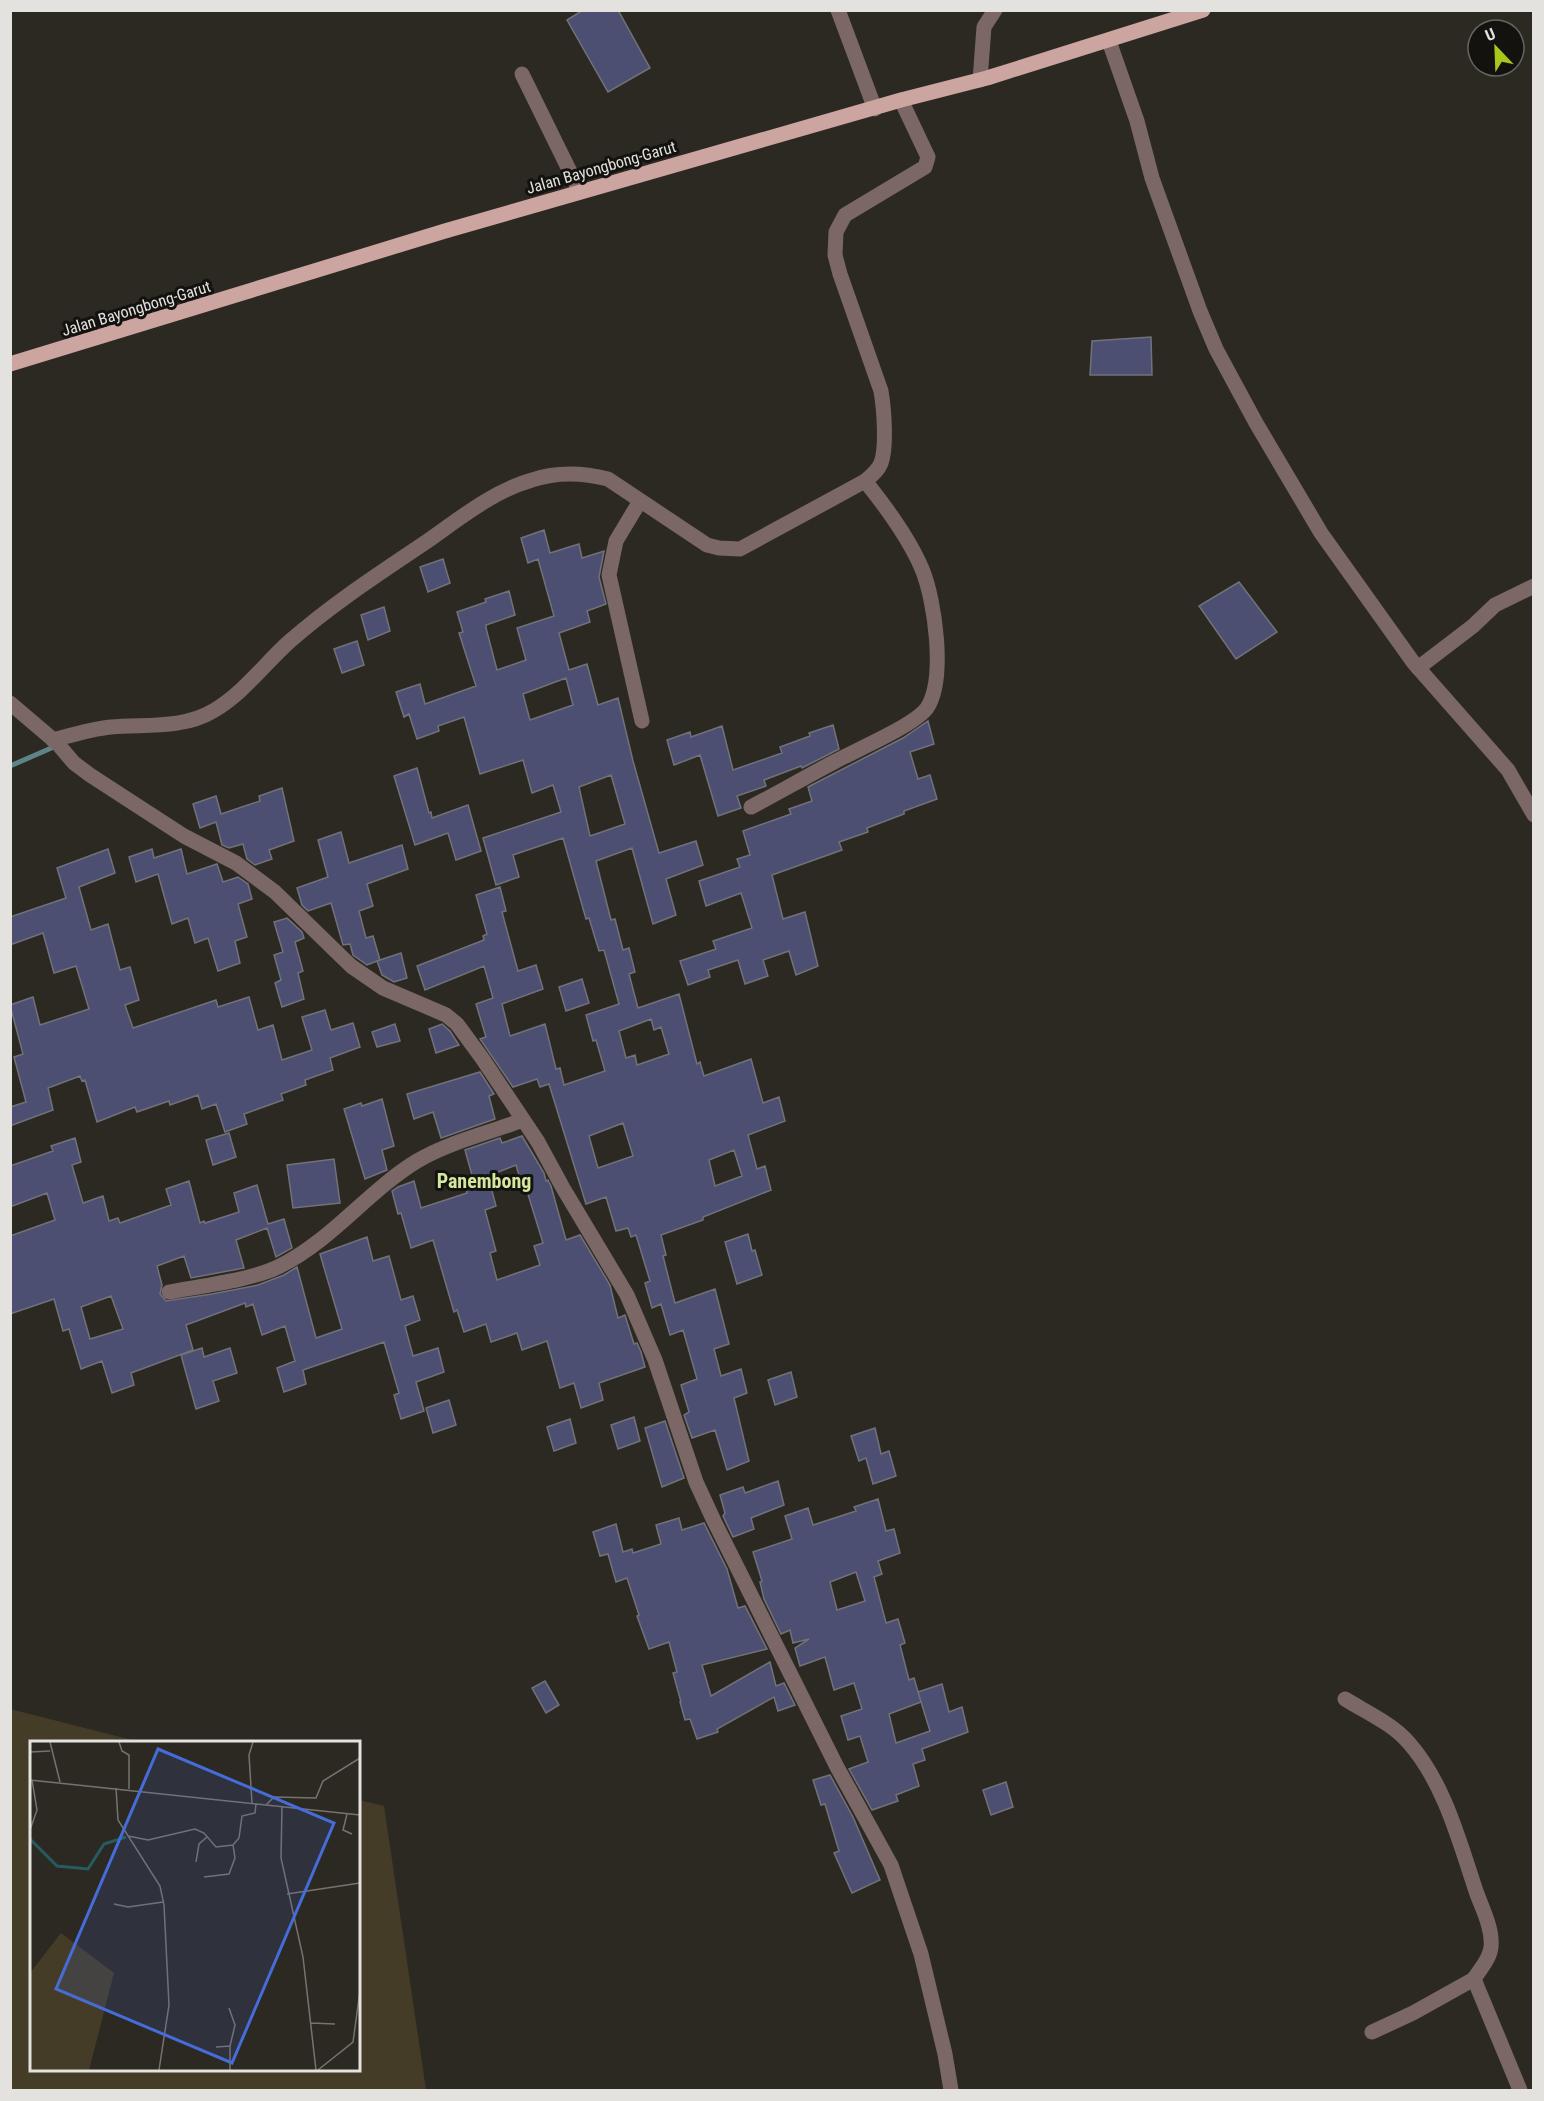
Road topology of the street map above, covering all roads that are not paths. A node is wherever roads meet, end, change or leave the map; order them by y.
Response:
1 (838, 10) edge
2 (995, 10) edge
3 (1203, 10) edge
4 (1109, 41) junction
5 (522, 74) dead end
6 (983, 79) junction
7 (901, 100) junction
8 (875, 109) junction
9 (580, 192) junction
10 (10, 364) edge
11 (870, 488) junction
12 (639, 502) junction
13 (1533, 586) edge
14 (1418, 668) junction
15 (10, 703) edge
16 (642, 721) dead end
17 (55, 742) junction
18 (751, 807) dead end
19 (1533, 815) edge
20 (523, 1120) junction
21 (169, 1292) dead end
22 (1345, 1699) dead end
23 (1474, 1979) junction
24 (1372, 2032) dead end
25 (951, 2091) edge
26 (1520, 2091) edge

1 - 8 street
2 - 6 street
3 - 4 main road, Jalan Bayongbong-Garut
4 - 6 main road, Jalan Bayongbong-Garut
4 - 14 street
5 - 9 street
6 - 7 main road, Jalan Bayongbong-Garut
7 - 8 main road, Jalan Bayongbong-Garut
7 - 11 street
8 - 9 main road, Jalan Bayongbong-Garut
9 - 10 main road, Jalan Bayongbong-Garut
11 - 12 street
11 - 18 street
12 - 16 street
12 - 17 street
13 - 14 street
14 - 19 street
15 - 17 street
17 - 20 street
20 - 21 street
20 - 25 street
22 - 23 street
23 - 24 street
23 - 26 street

